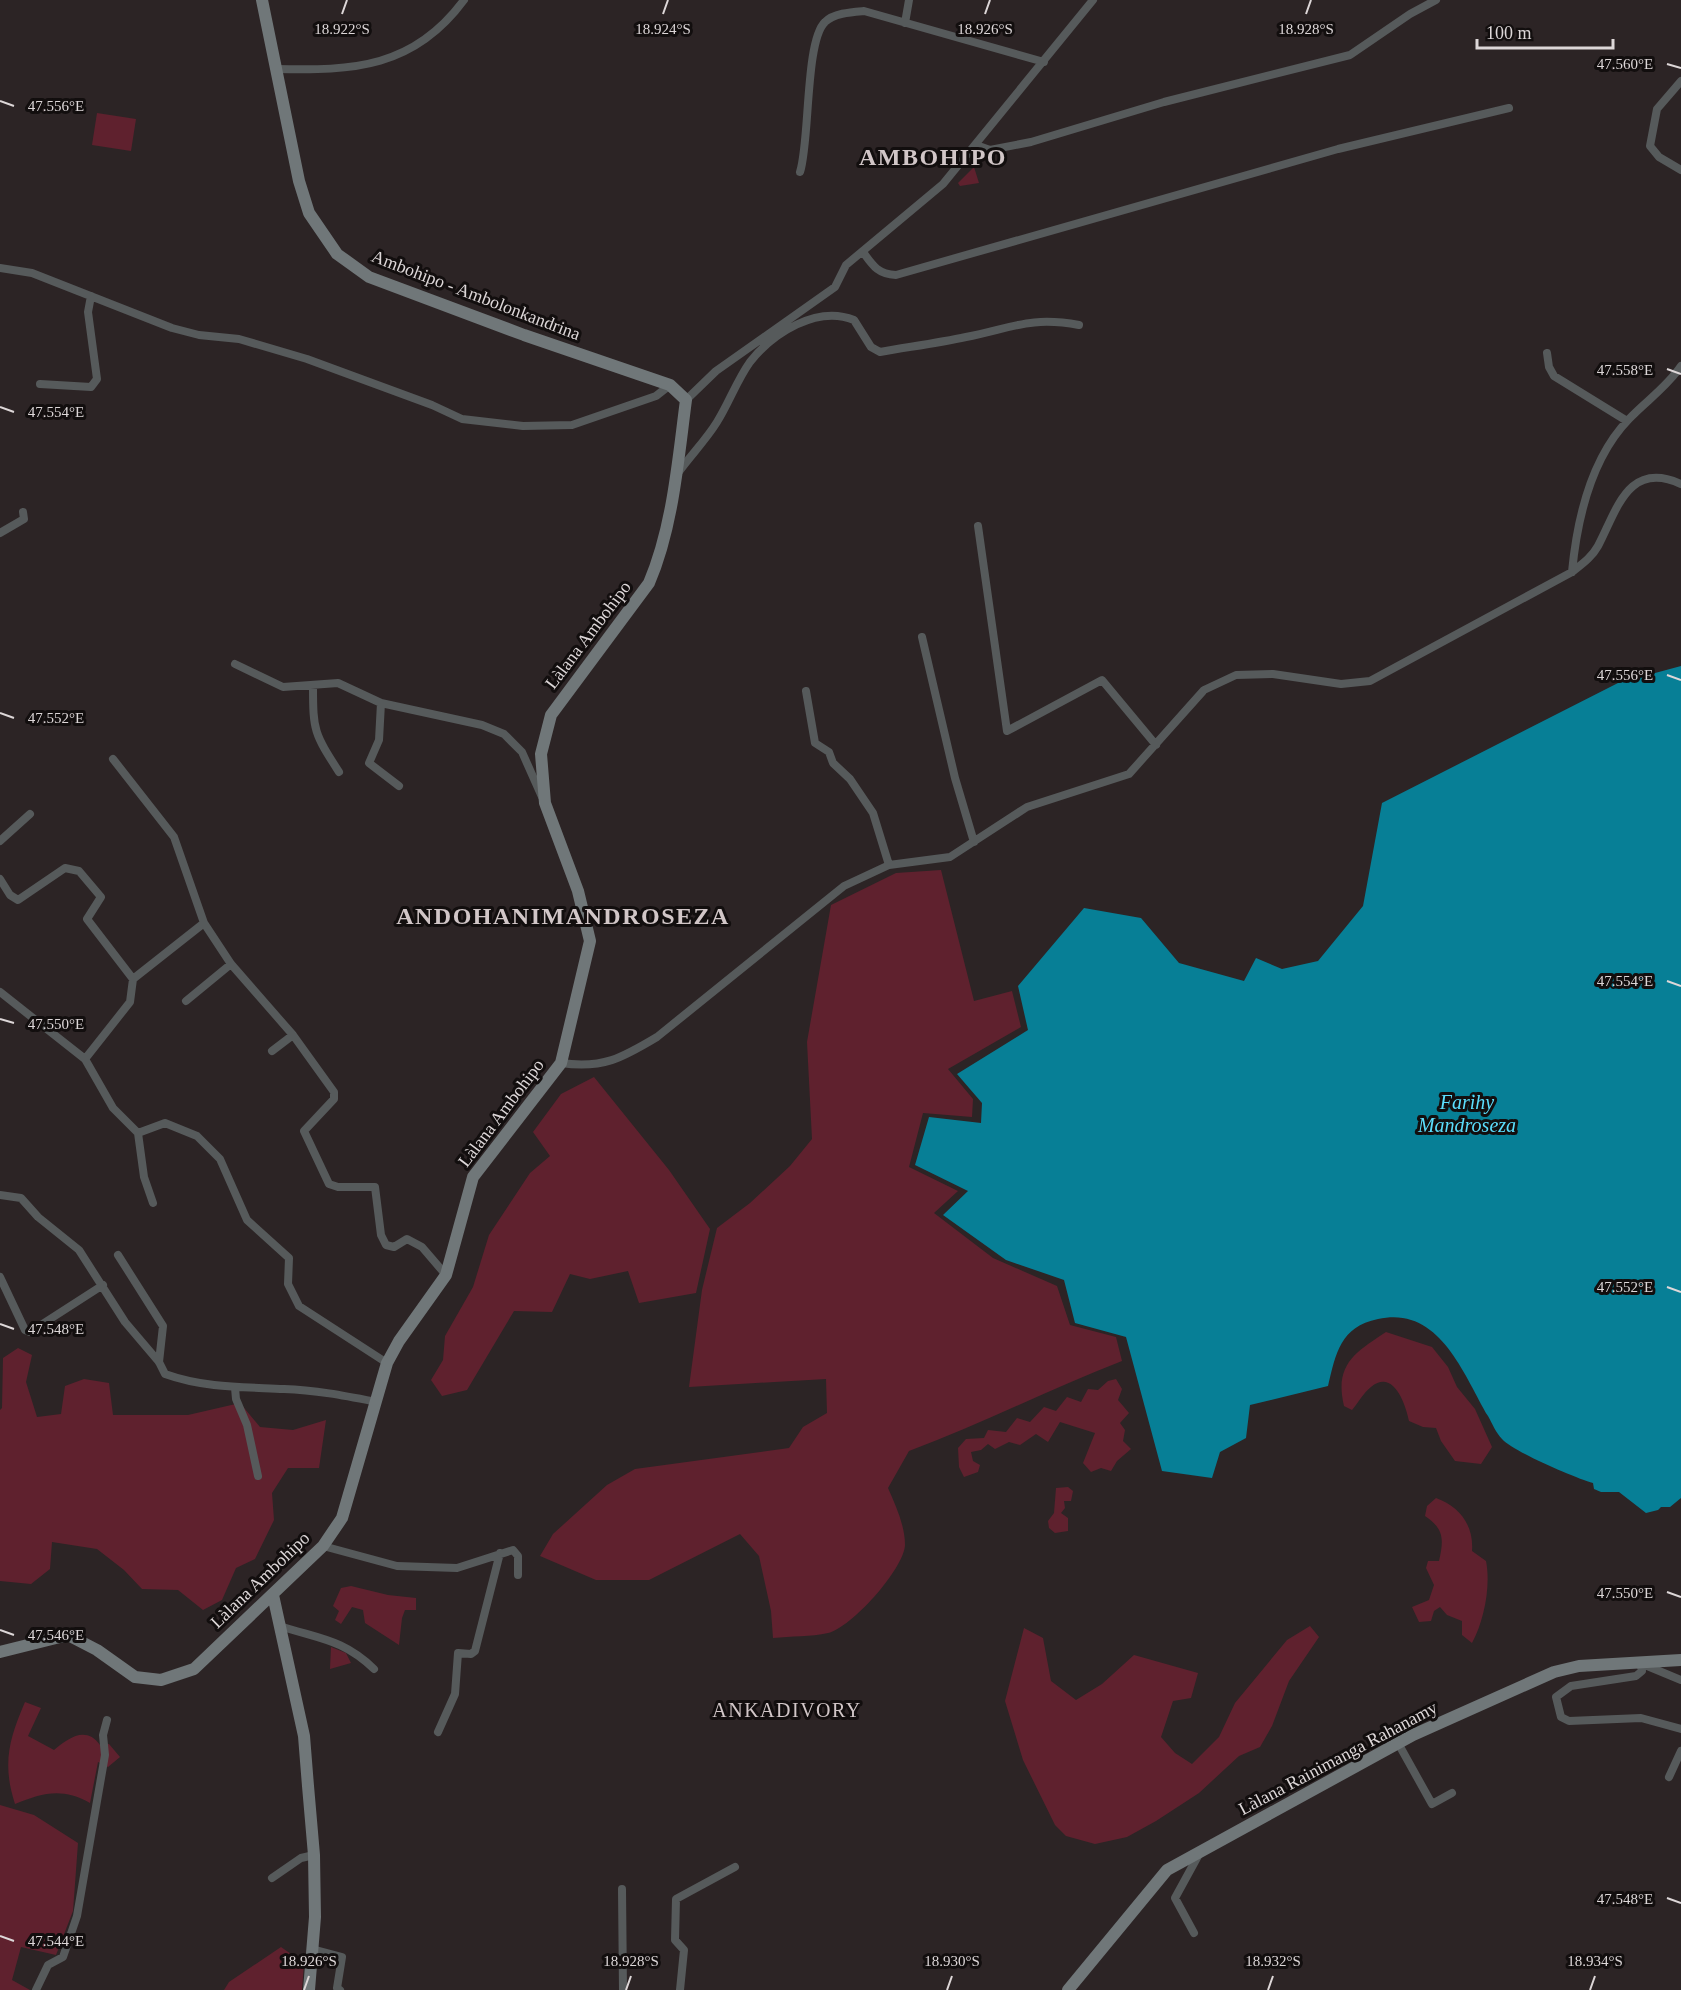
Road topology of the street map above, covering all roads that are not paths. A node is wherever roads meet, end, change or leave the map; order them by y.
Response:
1 (262, 0) edge
2 (464, 0) edge
3 (909, 0) edge
4 (1093, 0) edge
5 (1436, 0) edge
6 (905, 23) junction
7 (1044, 62) junction
8 (276, 69) junction
9 (1681, 81) edge
10 (1509, 108) dead end
11 (976, 145) junction
12 (1681, 170) edge
13 (800, 172) dead end
14 (863, 252) junction
15 (0, 268) edge
16 (92, 296) junction
17 (1079, 325) dead end
18 (1547, 353) dead end
19 (1681, 366) edge
20 (40, 384) dead end
21 (670, 385) junction
22 (686, 400) junction
23 (1627, 421) junction
24 (674, 479) junction
25 (1681, 484) edge
26 (23, 512) dead end
27 (978, 526) dead end
28 (0, 533) edge
29 (1572, 572) junction
30 (922, 637) dead end
31 (235, 664) dead end
32 (313, 686) junction
33 (806, 691) dead end
34 (381, 703) junction
35 (1156, 745) junction
36 (113, 759) dead end
37 (339, 772) dead end
38 (399, 786) dead end
39 (545, 803) junction
40 (30, 814) dead end
41 (0, 841) edge
42 (974, 842) junction
43 (889, 866) junction
44 (0, 879) edge
45 (204, 923) junction
46 (231, 964) junction
47 (134, 979) junction
48 (0, 992) edge
49 (186, 1001) dead end
50 (293, 1035) junction
51 (272, 1051) dead end
52 (85, 1059) junction
53 (561, 1063) junction
54 (138, 1133) junction
55 (0, 1195) edge
56 (153, 1203) dead end
57 (118, 1255) dead end
58 (446, 1275) junction
59 (0, 1277) edge
60 (103, 1285) junction
61 (159, 1362) junction
62 (387, 1363) junction
63 (235, 1389) junction
64 (377, 1402) junction
65 (258, 1476) dead end
66 (323, 1546) junction
67 (500, 1553) junction
68 (518, 1575) dead end
69 (273, 1595) junction
70 (280, 1626) junction
71 (0, 1652) edge
72 (1681, 1660) edge
73 (1640, 1663) junction
74 (374, 1669) dead end
75 (1681, 1680) edge
76 (107, 1720) dead end
77 (1681, 1729) edge
78 (438, 1731) dead end
79 (1398, 1743) junction
80 (1681, 1751) edge
81 (1670, 1777) dead end
82 (1452, 1793) dead end
83 (1236, 1831) junction
84 (314, 1855) junction
85 (735, 1867) dead end
86 (272, 1878) dead end
87 (622, 1889) dead end
88 (1194, 1933) dead end
89 (312, 1949) junction
90 (36, 1990) edge
91 (309, 1990) edge
92 (340, 1990) edge
93 (623, 1990) edge
94 (680, 1990) edge
95 (1068, 1990) edge

1 - 8 street, Ambohipo - Ambolonkandrina
2 - 8 street
3 - 6 street
4 - 7 street
5 - 11 street
6 - 7 street
6 - 13 street
7 - 11 street
8 - 21 street, Ambohipo - Ambolonkandrina
9 - 12 street
10 - 14 street
11 - 14 street
14 - 22 street
15 - 16 street
16 - 20 street
16 - 21 street
17 - 24 street
18 - 23 street
19 - 23 street
21 - 22 street, Ambohipo - Ambolonkandrina
22 - 24 street, Làlana Ambohipo
23 - 29 street
24 - 39 street, Làlana Ambohipo
25 - 29 street
26 - 28 street
27 - 35 street
29 - 35 street
30 - 42 street
31 - 32 street
32 - 34 street
32 - 37 street
33 - 43 street
34 - 38 street
34 - 39 street
35 - 42 street
36 - 45 street
39 - 53 street, Làlana Ambohipo
40 - 41 street
42 - 43 street
43 - 53 street
44 - 47 street
45 - 46 street
45 - 47 street
46 - 49 street
46 - 50 street
47 - 52 street
48 - 52 street
50 - 51 street
50 - 58 street
52 - 54 street
53 - 58 street, Làlana Ambohipo
54 - 56 street
54 - 62 street
55 - 60 street
57 - 61 street
58 - 62 street, Làlana Ambohipo
59 - 60 street
60 - 61 street
61 - 63 street
62 - 64 street, Làlana Ambohipo
63 - 64 street
63 - 65 street
64 - 66 street, Làlana Ambohipo
66 - 67 street
66 - 69 street, Làlana Ambohipo
67 - 68 street
67 - 78 street
69 - 70 street
69 - 71 street, Làlana Ambohipo
70 - 74 street
70 - 84 street
72 - 73 street, Làlana Rainimanga Rahanamy
73 - 75 street
73 - 77 street
73 - 79 street, Làlana Rainimanga Rahanamy
76 - 90 street
79 - 82 street
79 - 83 street, Làlana Rainimanga Rahanamy
80 - 81 street
83 - 88 street
83 - 95 street, Làlana Rainimanga Rahanamy
84 - 86 street
84 - 89 street
85 - 94 street
87 - 93 street
89 - 91 street
89 - 92 street

